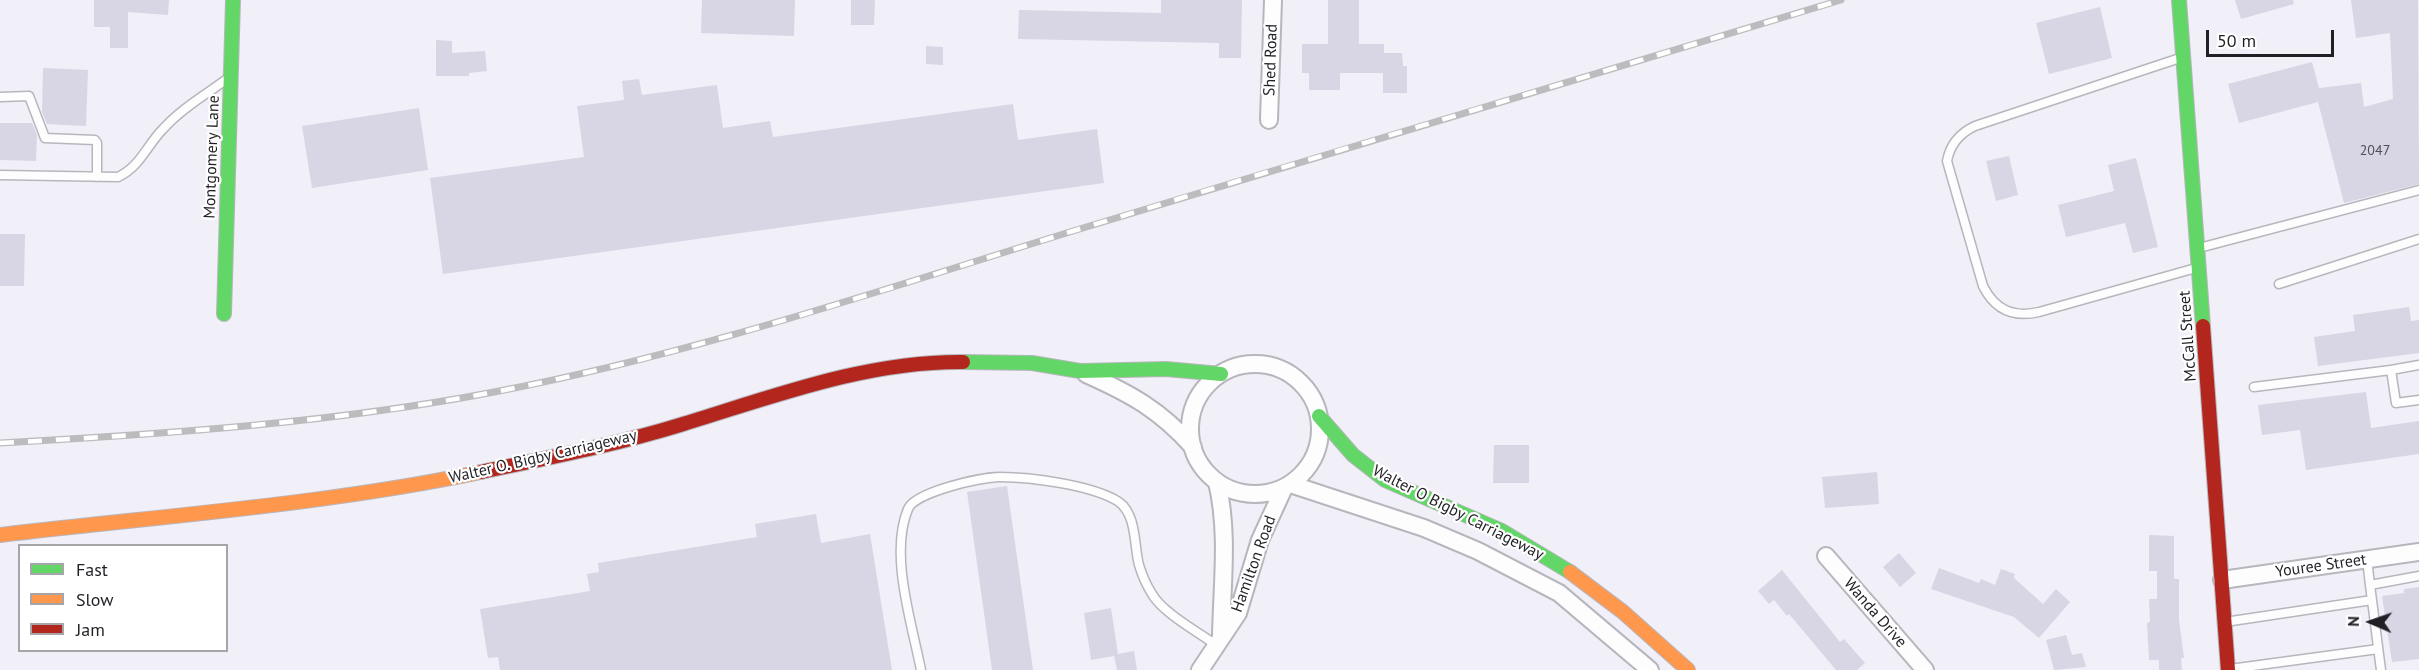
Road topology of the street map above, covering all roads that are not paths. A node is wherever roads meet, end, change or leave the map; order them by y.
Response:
1 (233, 0) edge
2 (1273, 0) edge
3 (2178, 0) edge
4 (2183, 57) junction
5 (231, 76) junction
6 (0, 97) edge
7 (1269, 120) dead end
8 (0, 175) edge
9 (97, 177) junction
10 (2419, 190) edge
11 (2419, 239) edge
12 (2198, 248) junction
13 (2200, 267) junction
14 (2279, 284) dead end
15 (224, 314) dead end
16 (2419, 365) edge
17 (1080, 370) junction
18 (2391, 370) junction
19 (1221, 374) junction
20 (2254, 387) dead end
21 (2419, 400) edge
22 (1319, 417) junction
23 (1193, 447) junction
24 (1217, 482) junction
25 (1287, 487) junction
26 (0, 535) edge
27 (2419, 552) edge
28 (1826, 556) dead end
29 (2367, 559) junction
30 (2419, 576) edge
31 (2222, 580) junction
32 (2370, 585) junction
33 (2372, 600) junction
34 (2225, 622) junction
35 (1219, 640) junction
36 (2378, 650) junction
37 (921, 670) edge
38 (1200, 670) edge
39 (1650, 670) edge
40 (1688, 670) edge
41 (1925, 670) edge
42 (2228, 670) edge
43 (2381, 670) edge

1 - 5 street, Montgomery Lane
2 - 7 street, Shed Road
3 - 4 street, McCall Street
4 - 12 street, McCall Street
4 - 13 lane
5 - 9 lane
5 - 15 street, Montgomery Lane
6 - 9 lane
8 - 9 lane
10 - 12 lane
11 - 14 lane
12 - 13 street, McCall Street
13 - 31 street, McCall Street
16 - 18 lane
17 - 19 street, Walter O. Bigby Carriageway
17 - 23 street, Walter O. Bigby Carriageway
17 - 26 street, Walter O. Bigby Carriageway
18 - 20 lane
18 - 21 lane
19 - 22 street, Walter O Bigby Carriageway
19 - 23 street, Walter O Bigby Carriageway
22 - 25 street, Walter O Bigby Carriageway
22 - 40 street, Walter O Bigby Carriageway
23 - 24 street, Walter O Bigby Carriageway
24 - 25 street, Walter O Bigby Carriageway
24 - 35 street, Hamilton Road
25 - 35 street, Hamilton Road
25 - 39 street, Walter O Bigby Carriageway
27 - 29 street, Youree Street
28 - 41 street, Wanda Drive
29 - 31 street, Youree Street
29 - 32 lane
30 - 32 lane
31 - 34 street, McCall Street
32 - 33 lane
33 - 34 lane
33 - 36 lane
34 - 42 street, McCall Street
35 - 37 lane
35 - 38 street, Hamilton Road
36 - 42 lane
36 - 43 lane

